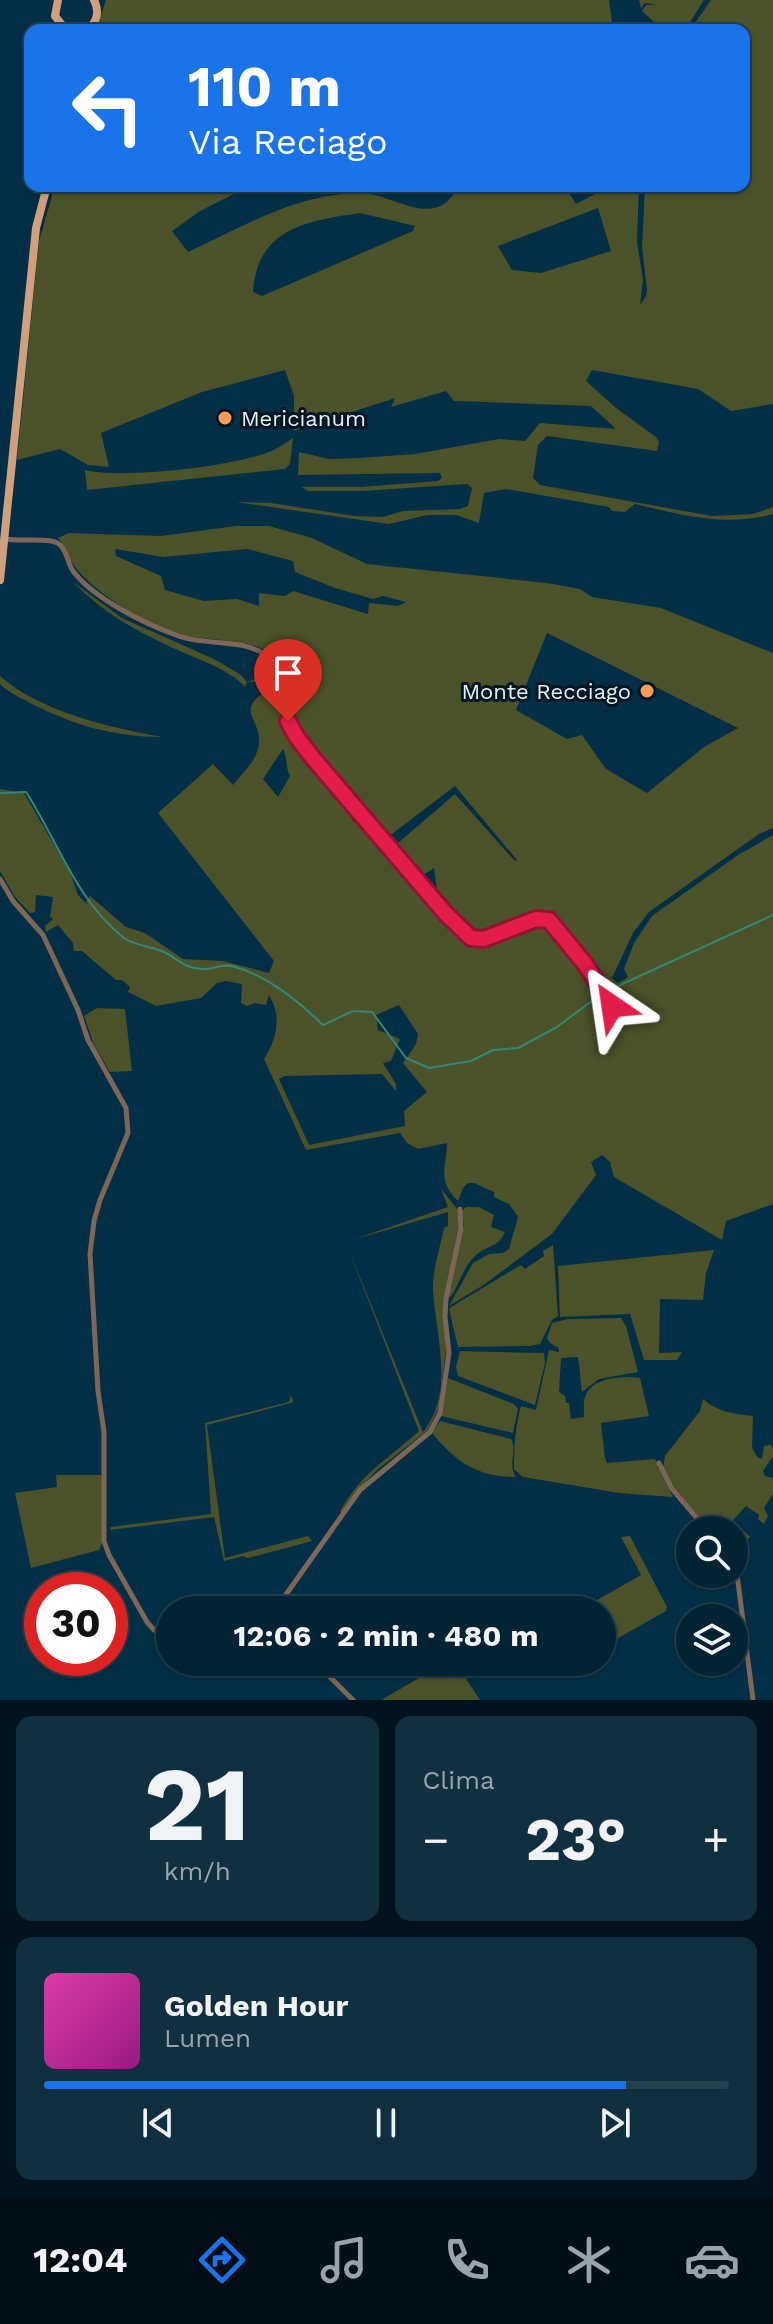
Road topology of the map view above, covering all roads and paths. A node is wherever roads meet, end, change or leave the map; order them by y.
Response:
1 (57, 1) edge
2 (96, 1) edge
3 (61, 24) edge
4 (92, 24) edge
5 (45, 192) edge
6 (8, 539) junction
7 (0, 580) edge
8 (0, 879) edge
9 (612, 1006) dead end
10 (460, 1209) dead end
11 (659, 1463) dead end
12 (695, 1516) edge
13 (739, 1588) edge
14 (285, 1596) edge
15 (156, 1630) edge
16 (329, 1676) edge
17 (353, 1700) edge
18 (753, 1700) edge

1 - 3 main road
2 - 4 main road
5 - 6 main road
6 - 7 main road
6 - 9 street
8 - 15 street
10 - 14 street
11 - 12 street
13 - 18 street
16 - 17 street

